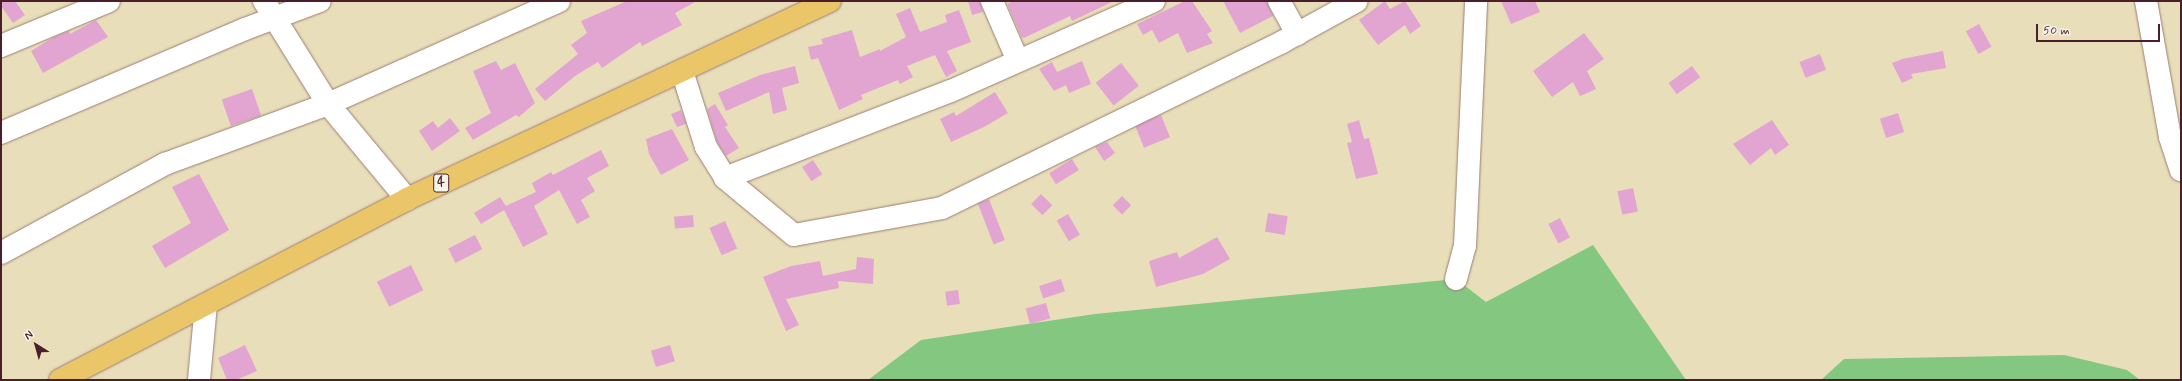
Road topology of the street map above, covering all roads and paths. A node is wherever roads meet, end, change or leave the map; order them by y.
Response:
1 (109, 1) edge
2 (320, 1) edge
3 (559, 1) edge
4 (830, 1) edge
5 (992, 1) edge
6 (1154, 1) edge
7 (1279, 1) edge
8 (1357, 1) edge
9 (1476, 1) edge
10 (2146, 1) edge
11 (269, 10) edge
12 (1297, 34) junction
13 (1, 46) edge
14 (1018, 61) junction
15 (682, 71) junction
16 (328, 104) junction
17 (1, 133) edge
18 (2181, 170) edge
19 (725, 178) junction
20 (407, 199) junction
21 (1, 253) edge
22 (1456, 279) dead end
23 (206, 304) junction
24 (60, 380) edge
25 (199, 380) edge

1 - 13 street
2 - 11 street
3 - 16 street
4 - 15 highway, 4
5 - 14 street
6 - 14 street
7 - 12 street
8 - 12 street
9 - 22 street
10 - 18 street
11 - 16 street
11 - 17 street
12 - 19 street
14 - 19 street
15 - 19 street
15 - 20 highway, 4
16 - 20 street
16 - 21 street
20 - 23 highway, 4
23 - 24 highway, 4
23 - 25 street

